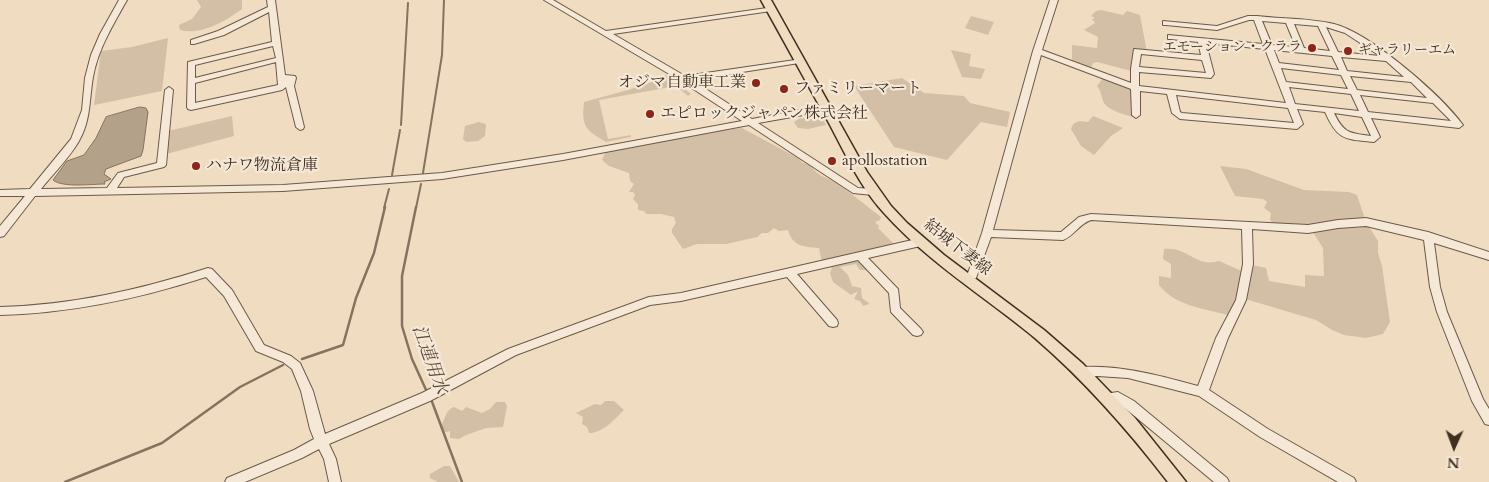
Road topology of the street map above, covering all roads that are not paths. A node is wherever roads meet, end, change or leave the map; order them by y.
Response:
1 (123, 0) edge
2 (548, 0) edge
3 (1054, 0) edge
4 (272, 4) edge
5 (768, 4) edge
6 (1257, 18) junction
7 (1289, 22) junction
8 (1166, 23) dead end
9 (1321, 25) junction
10 (1227, 26) junction
11 (606, 33) junction
12 (1170, 37) dead end
13 (1201, 40) junction
14 (194, 42) dead end
15 (276, 43) junction
16 (1233, 43) junction
17 (1267, 47) junction
18 (1301, 50) junction
19 (1037, 51) junction
20 (1336, 54) junction
21 (1206, 58) junction
22 (280, 59) junction
23 (1387, 59) junction
24 (799, 60) junction
25 (1275, 65) junction
26 (1135, 69) junction
27 (1345, 73) junction
28 (282, 77) junction
29 (684, 79) junction
30 (1412, 80) junction
31 (191, 82) junction
32 (1283, 84) junction
33 (1136, 88) junction
34 (169, 90) dead end
35 (1170, 92) junction
36 (1354, 92) junction
37 (1434, 101) junction
38 (1292, 106) junction
39 (826, 108) junction
40 (1328, 110) junction
41 (1366, 114) junction
42 (1136, 115) dead end
43 (749, 122) junction
44 (300, 127) dead end
45 (110, 191) junction
46 (33, 192) junction
47 (873, 192) junction
48 (0, 193) edge
49 (1247, 226) junction
50 (987, 233) junction
51 (0, 234) edge
52 (1428, 236) junction
53 (921, 242) junction
54 (860, 256) junction
55 (1489, 256) edge
56 (789, 272) junction
57 (968, 278) junction
58 (0, 311) edge
59 (833, 323) dead end
60 (917, 332) dead end
61 (1083, 372) junction
62 (1202, 392) junction
63 (1108, 398) junction
64 (1489, 420) edge
65 (322, 442) junction
66 (231, 482) edge
67 (335, 482) edge
68 (1178, 482) edge
69 (1223, 482) edge
70 (1350, 482) edge

1 - 46 street
2 - 11 street
3 - 19 street
4 - 14 street
4 - 15 street
5 - 11 street
5 - 24 main road, 結城下妻線
6 - 7 street
6 - 10 street
6 - 17 street
7 - 9 street
7 - 18 street
8 - 10 street
9 - 20 street
9 - 23 street
10 - 16 street
11 - 29 street
12 - 13 street
13 - 16 street
13 - 21 street
15 - 22 street
15 - 31 street
16 - 17 street
17 - 18 street
17 - 25 street
18 - 20 street
19 - 33 street
19 - 50 street
20 - 23 street
20 - 27 street
21 - 26 street
21 - 26 street
22 - 28 street
22 - 31 street
23 - 30 street
24 - 29 street
24 - 39 main road, 結城下妻線
25 - 27 street
25 - 32 street
26 - 33 street
27 - 30 street
27 - 36 street
28 - 31 street
28 - 44 street
29 - 43 street
30 - 37 street
32 - 36 street
32 - 38 street
33 - 35 street
33 - 42 street
34 - 45 street
35 - 38 street
35 - 38 street
36 - 37 street
36 - 41 street
37 - 41 street
38 - 40 street
39 - 43 street
39 - 47 main road, 結城下妻線
40 - 41 street
40 - 41 street
43 - 45 street
43 - 47 street
45 - 46 street
46 - 48 street
46 - 51 street
47 - 53 main road, 結城下妻線
49 - 50 street
49 - 52 street
49 - 62 street
50 - 57 street
52 - 55 street
52 - 64 street
53 - 54 street
53 - 57 main road, 結城下妻線
54 - 56 street
54 - 60 street
56 - 59 street
56 - 65 street
57 - 61 main road, 結城下妻線
58 - 65 street
61 - 62 street
61 - 63 main road, 結城下妻線
62 - 70 street
63 - 68 main road, 結城下妻線
63 - 69 street
65 - 66 street
65 - 67 street

